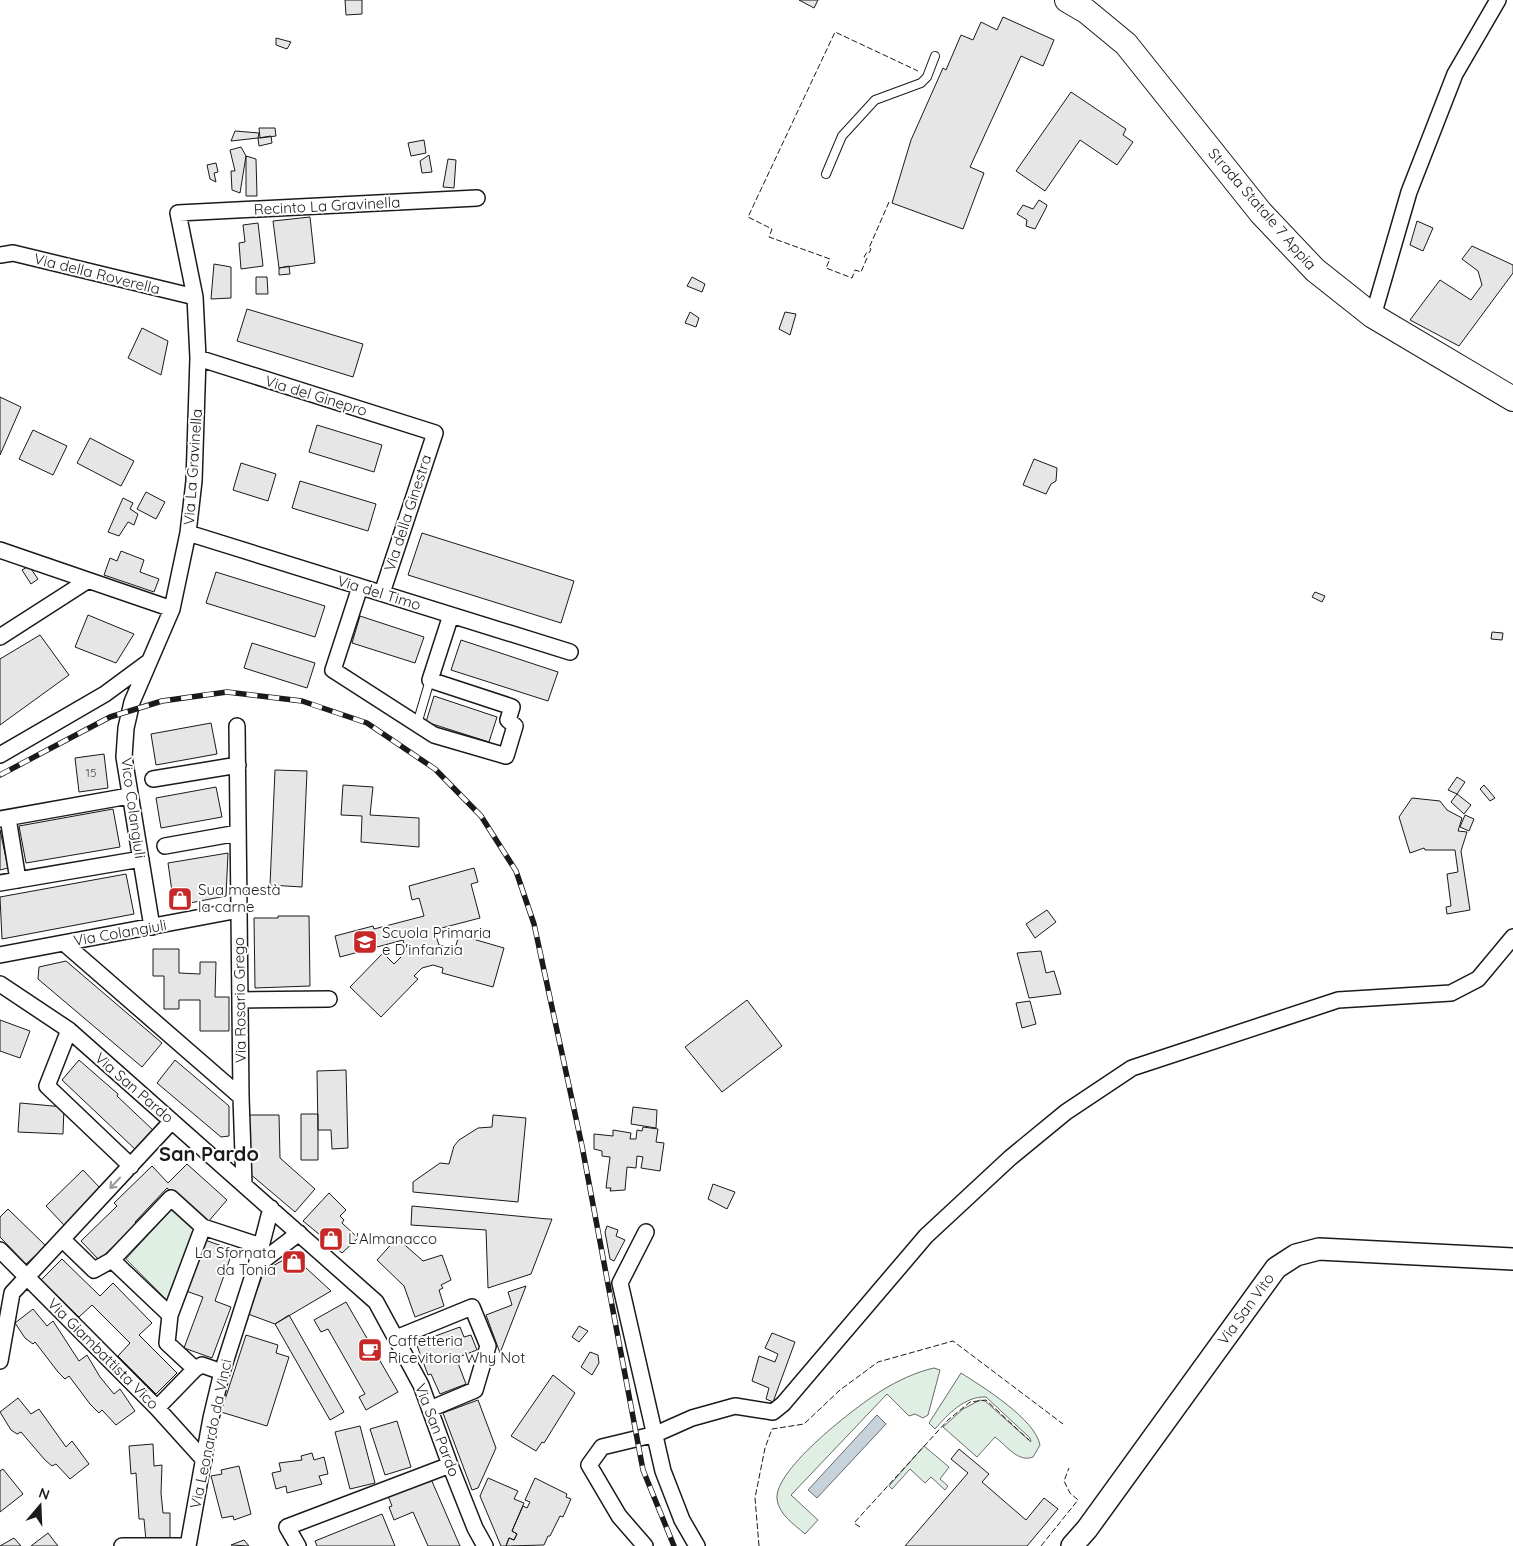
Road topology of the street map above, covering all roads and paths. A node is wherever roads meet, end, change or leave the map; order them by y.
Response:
1 (1067, 0) edge
2 (1498, 0) edge
3 (935, 56) dead end
4 (826, 174) dead end
5 (477, 198) dead end
6 (178, 213) joint
7 (0, 254) edge
8 (195, 297) junction
9 (1373, 316) junction
10 (198, 358) junction
11 (1513, 399) edge
12 (434, 433) joint
13 (188, 533) junction
14 (0, 550) edge
15 (87, 581) junction
16 (360, 587) junction
17 (382, 593) junction
18 (172, 609) junction
19 (451, 615) junction
20 (0, 637) edge
21 (570, 652) dead end
22 (148, 662) junction
23 (430, 680) junction
24 (417, 724) junction
25 (237, 726) dead end
26 (0, 754) edge
27 (238, 765) junction
28 (153, 779) dead end
29 (130, 796) junction
30 (4, 819) edge
31 (238, 833) junction
32 (165, 846) dead end
33 (141, 859) junction
34 (18, 880) junction
35 (0, 883) edge
36 (239, 910) junction
37 (152, 927) junction
38 (1513, 937) edge
39 (64, 943) junction
40 (0, 955) edge
41 (0, 984) edge
42 (329, 999) dead end
43 (240, 1000) junction
44 (69, 1030) junction
45 (241, 1097) junction
46 (172, 1121) junction
47 (131, 1166) junction
48 (244, 1184) junction
49 (271, 1208) junction
50 (203, 1227) junction
51 (646, 1232) dead end
52 (299, 1233) junction
53 (62, 1240) junction
54 (261, 1246) junction
55 (0, 1250) edge
56 (1513, 1259) edge
57 (112, 1260) junction
58 (256, 1266) junction
59 (27, 1277) junction
60 (170, 1316) junction
61 (396, 1338) junction
62 (0, 1361) edge
63 (195, 1369) junction
64 (222, 1372) junction
65 (157, 1408) junction
66 (430, 1409) junction
67 (656, 1434) junction
68 (204, 1460) junction
69 (450, 1465) junction
70 (122, 1546) edge
71 (188, 1546) edge
72 (298, 1546) edge
73 (485, 1546) edge
74 (645, 1546) edge
75 (697, 1546) edge
76 (1072, 1546) edge

1 - 9 main road, Strada Statale 7 Appia
2 - 9 street
3 - 4 lane
5 - 6 street, Recinto La Gravinella
6 - 8 street, Via La Gravinella
7 - 8 street, Via della Roverella
8 - 10 street, Via La Gravinella
9 - 11 main road, Strada Statale 7 Appia
10 - 12 street, Via del Ginepro
10 - 13 street, Via La Gravinella
12 - 17 street, Via della Ginestra
13 - 16 street, Via del Timo
13 - 18 street, Via La Gravinella
14 - 15 street
15 - 18 street
15 - 20 street
16 - 17 street, Via del Timo
16 - 24 street
17 - 19 street, Via del Timo
18 - 22 street, Via La Gravinella
19 - 21 street, Via del Timo
19 - 23 street
22 - 26 street, Via La Gravinella
22 - 29 street, Vico Colangiuli
23 - 24 lane
23 - 24 street
25 - 27 street, Via Rosario Grego
27 - 28 street
27 - 31 street, Via Rosario Grego
29 - 30 street
29 - 33 street, Vico Colangiuli
30 - 34 street
31 - 32 street
31 - 36 street, Via Rosario Grego
33 - 34 street
33 - 37 street, Vico Colangiuli
34 - 35 street
36 - 37 street, Via Colangiuli
36 - 43 street, Via Rosario Grego
37 - 39 street, Via Colangiuli
38 - 67 street
39 - 40 street, Via Colangiuli
39 - 45 street
41 - 44 street, Via San Pardo
42 - 43 street
43 - 45 street, Via Rosario Grego
44 - 46 street, Via San Pardo
44 - 47 street
45 - 48 street, Via Rosario Grego
46 - 47 street
46 - 48 street, Via San Pardo
47 -> 53 street
48 - 49 street, Via San Pardo
49 - 52 street, Via San Pardo
49 - 54 street, Via Leonardo da Vinci
50 - 54 street
50 - 57 street
50 - 60 street
51 - 67 street
52 - 58 street
52 - 61 street, Via San Pardo
53 - 57 street
53 - 59 street
54 - 58 street, Via Leonardo da Vinci
55 - 59 street, Via Giambattista Vico
56 - 76 street, Via San Vito
57 - 60 street
58 - 64 street, Via Leonardo da Vinci
59 - 62 street
59 - 65 street, Via Giambattista Vico
60 - 63 street
61 - 66 street, Via San Pardo
61 - 66 street
63 - 64 street
63 - 65 street
64 - 68 street, Via Leonardo da Vinci
65 - 68 street, Via Giambattista Vico
66 - 69 street, Via San Pardo
67 - 74 street
67 - 75 street
68 - 71 street, Via Leonardo da Vinci
69 - 72 street
69 - 73 street, Via San Pardo
70 - 71 street

